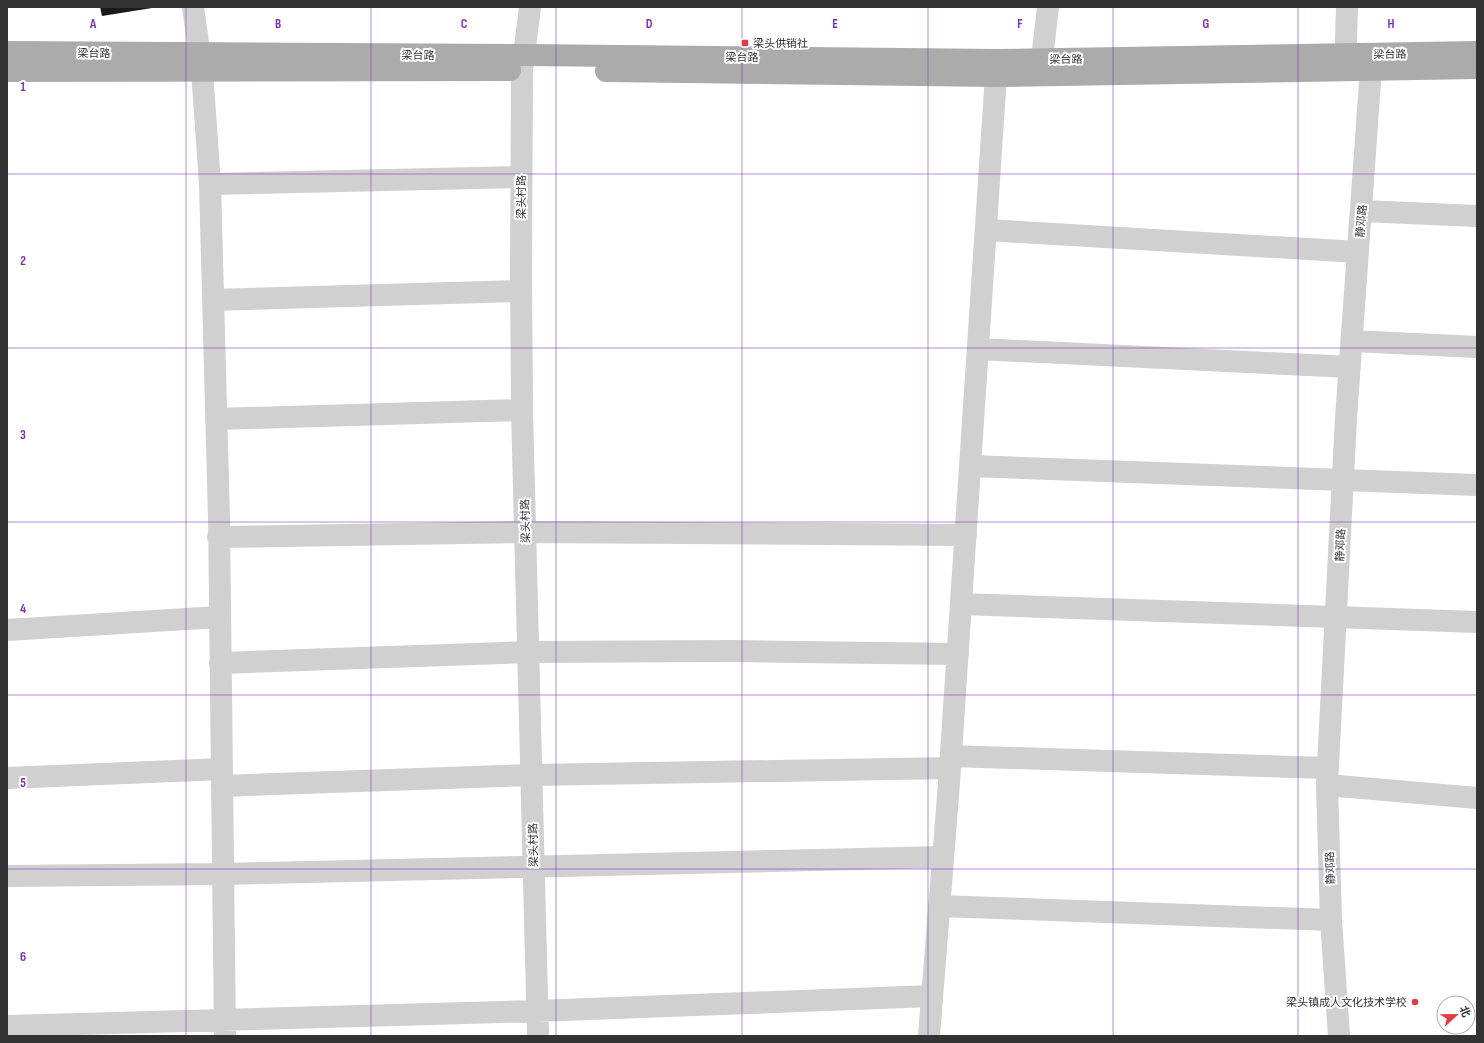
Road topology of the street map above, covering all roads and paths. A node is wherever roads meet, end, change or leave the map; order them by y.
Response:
1 (193, 7) edge
2 (530, 7) edge
3 (1048, 7) edge
4 (1347, 7) edge
5 (7, 52) edge
6 (1477, 52) edge
7 (201, 62) junction
8 (1345, 62) junction
9 (1372, 62) junction
10 (523, 63) junction
11 (1042, 67) junction
12 (997, 68) junction
13 (1477, 68) edge
14 (7, 71) edge
15 (521, 177) junction
16 (210, 184) junction
17 (1362, 211) junction
18 (1477, 216) edge
19 (986, 230) junction
20 (1358, 252) junction
21 (521, 291) junction
22 (213, 300) junction
23 (1352, 341) junction
24 (1477, 347) edge
25 (978, 349) junction
26 (1350, 367) junction
27 (522, 410) junction
28 (216, 419) junction
29 (971, 466) junction
30 (1343, 480) junction
31 (1477, 486) edge
32 (526, 532) junction
33 (966, 535) junction
34 (218, 537) junction
35 (961, 604) junction
36 (219, 617) junction
37 (1336, 617) junction
38 (1477, 622) edge
39 (7, 630) edge
40 (528, 652) junction
41 (958, 654) junction
42 (220, 663) junction
43 (951, 762) junction
44 (531, 775) junction
45 (1328, 777) junction
46 (7, 778) edge
47 (221, 778) junction
48 (1477, 798) edge
49 (943, 856) junction
50 (533, 867) junction
51 (222, 874) junction
52 (7, 876) edge
53 (939, 906) junction
54 (1331, 920) junction
55 (932, 996) junction
56 (537, 1011) junction
57 (7, 1026) edge
58 (225, 1028) edge
59 (538, 1036) edge
60 (929, 1036) edge
61 (1339, 1036) edge

1 - 7 street
2 - 10 street, 梁头村路
3 - 11 street
4 - 8 street
5 - 7 main road, 梁台路
6 - 9 main road, 梁台路
7 - 10 main road, 梁台路
7 - 14 main road, 梁台路
7 - 16 street
8 - 9 main road, 梁台路
8 - 11 main road, 梁台路
9 - 13 main road, 梁台路
9 - 17 street, 静邓路
10 - 12 main road, 梁台路
10 - 15 street, 梁头村路
11 - 12 main road, 梁台路
12 - 19 street
15 - 16 street
15 - 21 street, 梁头村路
16 - 22 street
17 - 18 street
17 - 20 street, 静邓路
19 - 20 street
19 - 25 street
20 - 23 street, 静邓路
21 - 22 street
21 - 27 street, 梁头村路
22 - 28 street
23 - 24 street
23 - 26 street, 静邓路
25 - 26 street
25 - 29 street
26 - 30 street, 静邓路
27 - 28 street
27 - 32 street, 梁头村路
28 - 34 street
29 - 30 street
29 - 33 street
30 - 31 street
30 - 37 street, 静邓路
32 - 33 street
32 - 34 street
32 - 40 street, 梁头村路
33 - 35 street
34 - 36 street
35 - 37 street
35 - 41 street
36 - 39 street
36 - 42 street
37 - 38 street
37 - 45 street, 静邓路
40 - 41 street
40 - 42 street
40 - 44 street, 梁头村路
41 - 43 street
42 - 47 street
43 - 44 street
43 - 45 street
43 - 49 street
44 - 47 street
44 - 50 street, 梁头村路
45 - 48 street
45 - 54 street, 静邓路
46 - 47 street
47 - 51 street
49 - 50 street
49 - 53 street
50 - 51 street
50 - 56 street, 梁头村路
51 - 52 street
51 - 58 street
53 - 54 street
53 - 55 street
54 - 61 street, 静邓路
55 - 56 street
55 - 60 street
56 - 58 street
56 - 59 street, 梁头村路
57 - 58 street

